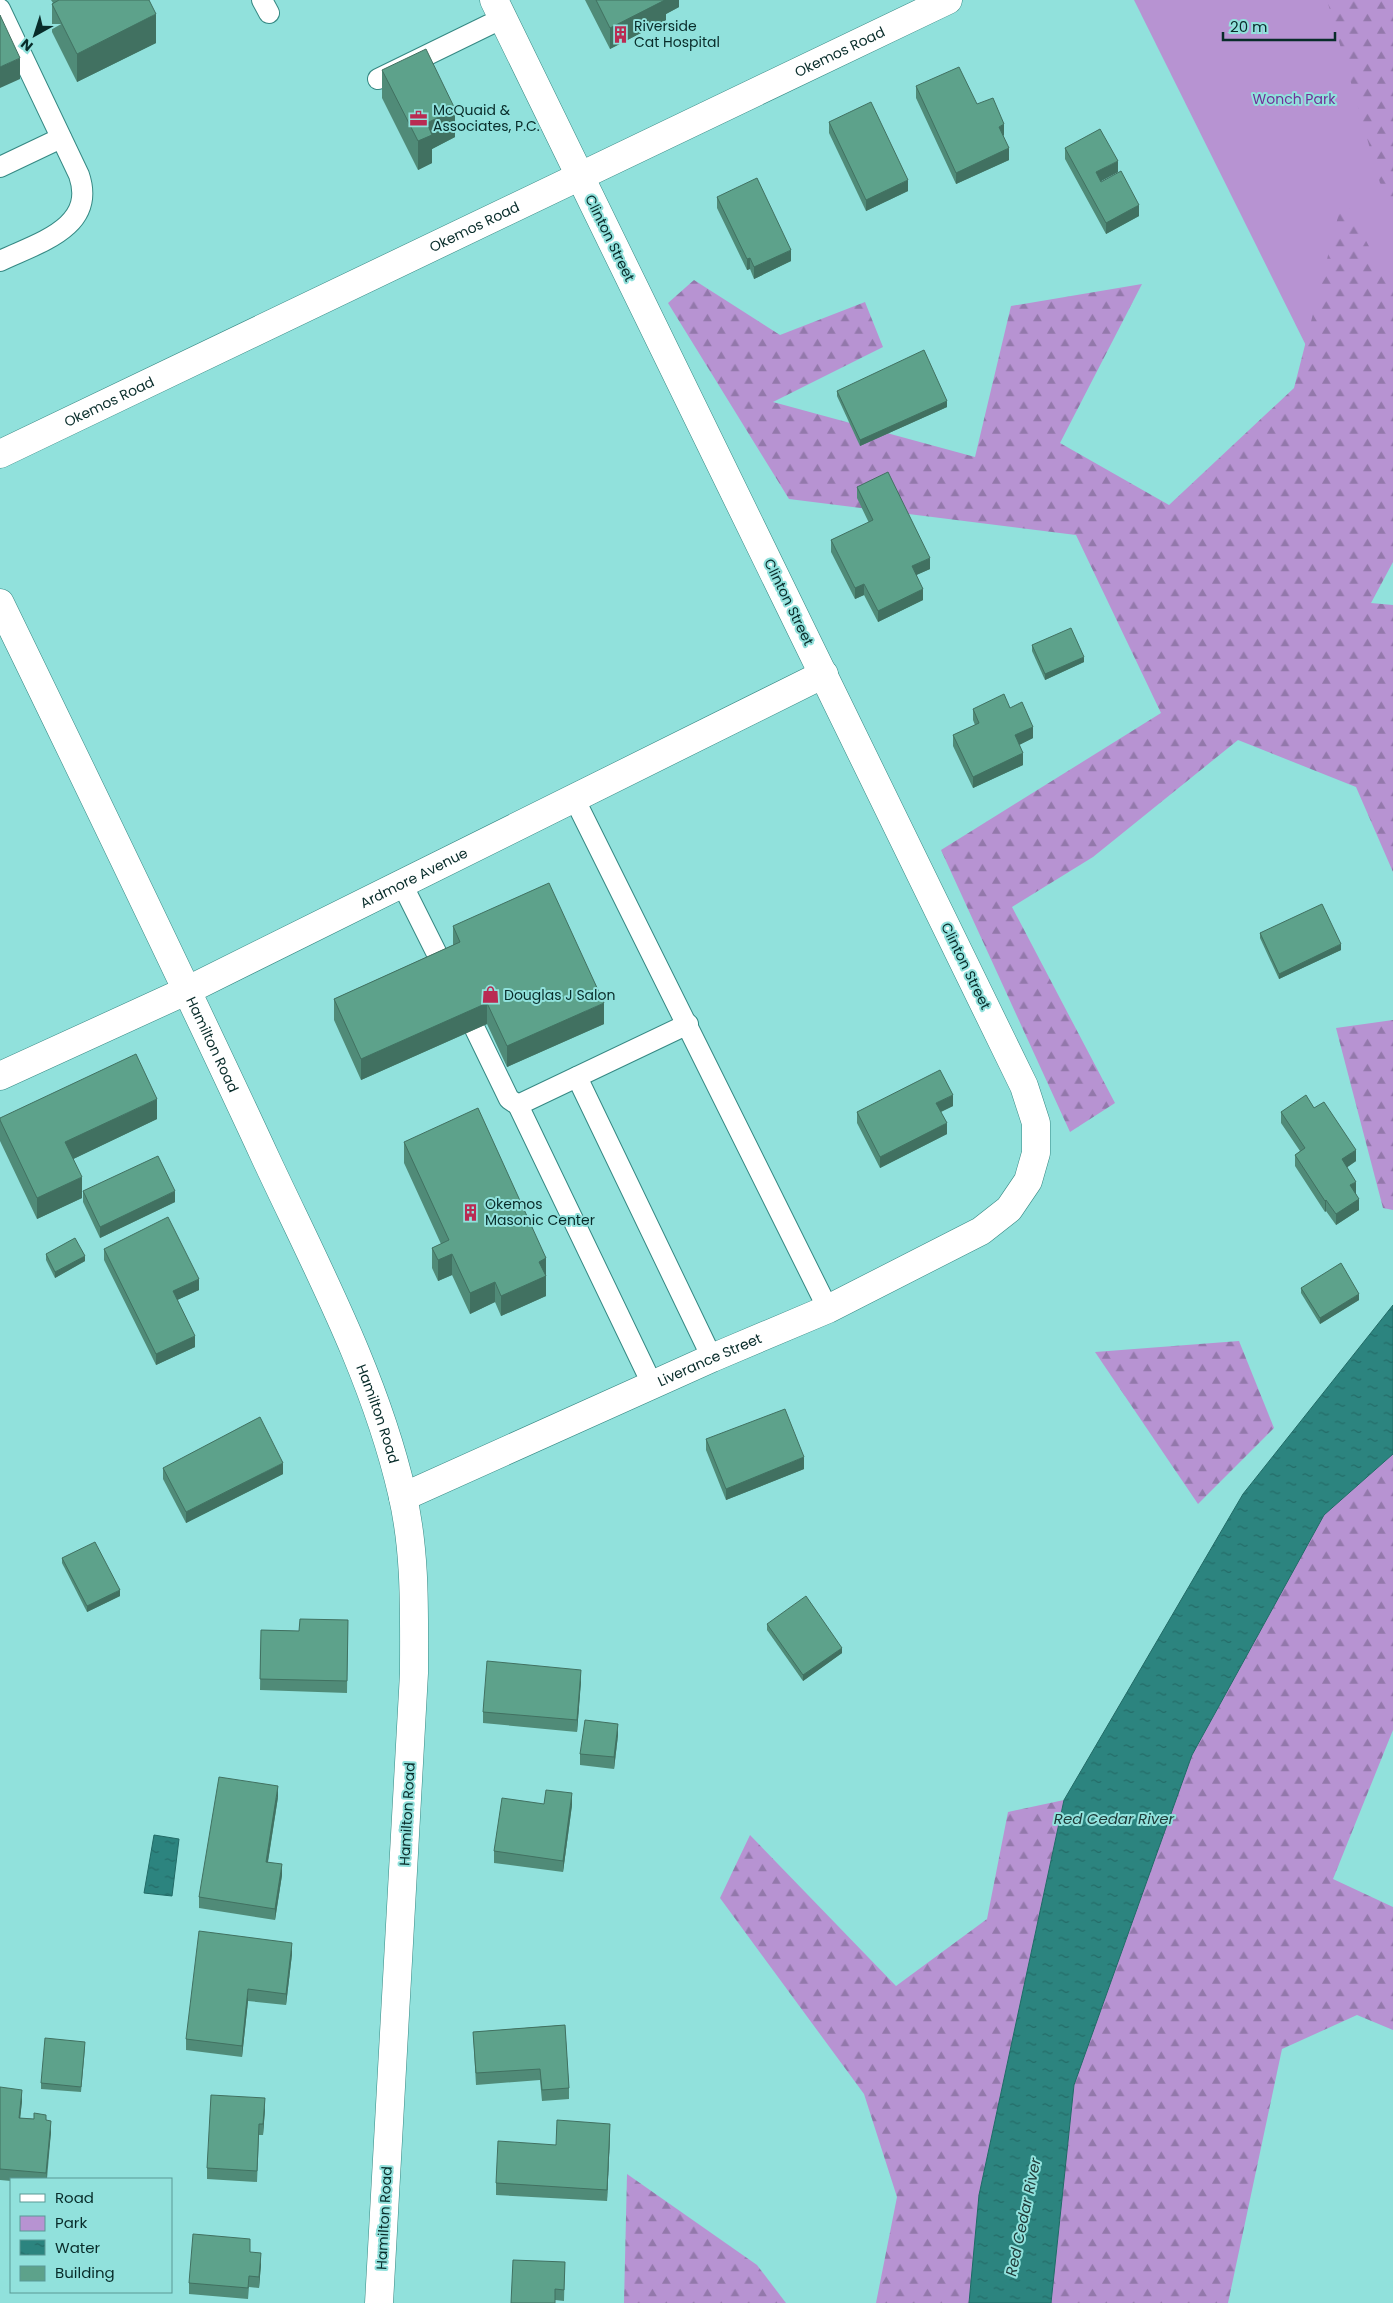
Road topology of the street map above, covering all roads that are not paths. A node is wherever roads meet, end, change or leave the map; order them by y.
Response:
1 (948, 0) edge
2 (499, 5) edge
3 (0, 9) edge
4 (378, 78) dead end
5 (61, 138) junction
6 (0, 167) edge
7 (580, 178) junction
8 (0, 261) edge
9 (0, 454) edge
10 (0, 603) edge
11 (824, 674) junction
12 (574, 798) junction
13 (402, 884) junction
14 (445, 970) edge
15 (188, 990) junction
16 (688, 1024) junction
17 (475, 1029) edge
18 (0, 1076) edge
19 (577, 1077) junction
20 (518, 1105) junction
21 (1009, 1209) joint
22 (828, 1309) junction
23 (712, 1358) junction
24 (652, 1384) junction
25 (403, 1496) junction
26 (379, 2303) edge

1 - 7 street, Okemos Road
2 - 4 lane
2 - 7 street, Clinton Street
3 - 5 lane
5 - 6 lane
5 - 8 lane
7 - 9 street, Okemos Road
7 - 11 street, Clinton Street
10 - 15 street, Hamilton Road
11 - 12 street, Ardmore Avenue
11 - 21 street, Clinton Street
12 - 13 street, Ardmore Avenue
12 - 16 lane
13 - 14 lane
13 - 15 street, Ardmore Avenue
15 - 18 street, Ardmore Avenue
15 - 25 street, Hamilton Road
16 - 19 lane
16 - 22 lane
17 - 20 lane
19 - 20 lane
19 - 23 lane
20 - 24 lane
21 - 22 street, Liverance Street
22 - 23 street, Liverance Street
23 - 24 street, Liverance Street
24 - 25 street, Liverance Street
25 - 26 street, Hamilton Road

